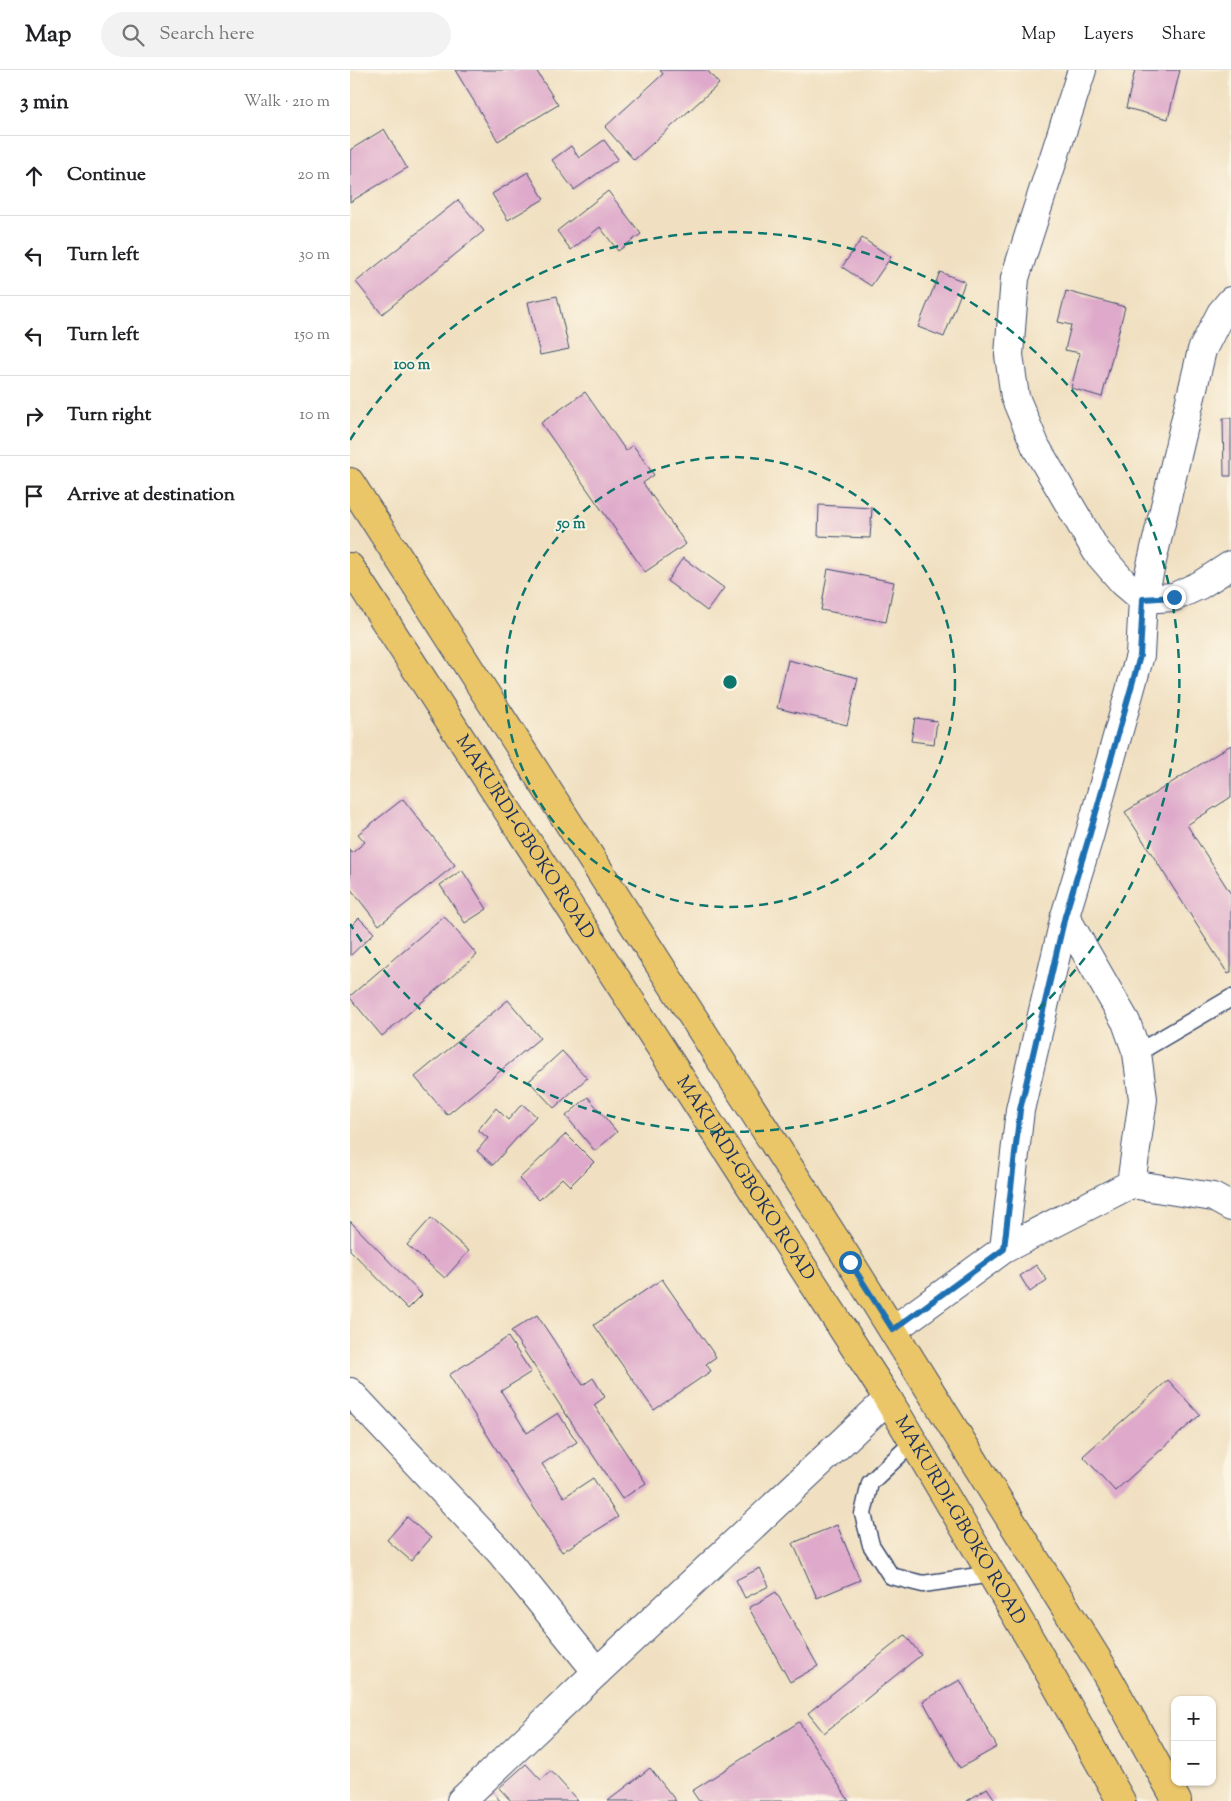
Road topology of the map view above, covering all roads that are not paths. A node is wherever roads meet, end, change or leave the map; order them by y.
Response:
1 (1082, 70) edge
2 (1231, 301) edge
3 (350, 482) edge
4 (1231, 565) edge
5 (350, 567) edge
6 (1143, 599) junction
7 (1065, 916) junction
8 (1231, 998) edge
9 (1137, 1053) junction
10 (1131, 1184) junction
11 (1231, 1207) edge
12 (1004, 1249) junction
13 (893, 1330) junction
14 (350, 1392) edge
15 (888, 1399) junction
16 (913, 1442) junction
17 (992, 1574) junction
18 (597, 1672) junction
19 (461, 1801) edge
20 (1121, 1801) edge
21 (1177, 1801) edge

1 - 6 street
2 - 6 street
3 - 13 main road
4 - 6 street
5 - 15 main road, MAKURDI-GBOKO ROAD
6 - 7 street
7 - 9 street
7 - 12 street
8 - 9 lane
9 - 10 street
10 - 11 street
10 - 12 street
12 - 13 street
13 - 21 main road
14 - 18 street
15 - 16 main road, MAKURDI-GBOKO ROAD
15 - 18 street
16 - 17 main road, MAKURDI-GBOKO ROAD
16 - 17 lane
17 - 20 main road, MAKURDI-GBOKO ROAD
18 - 19 street

